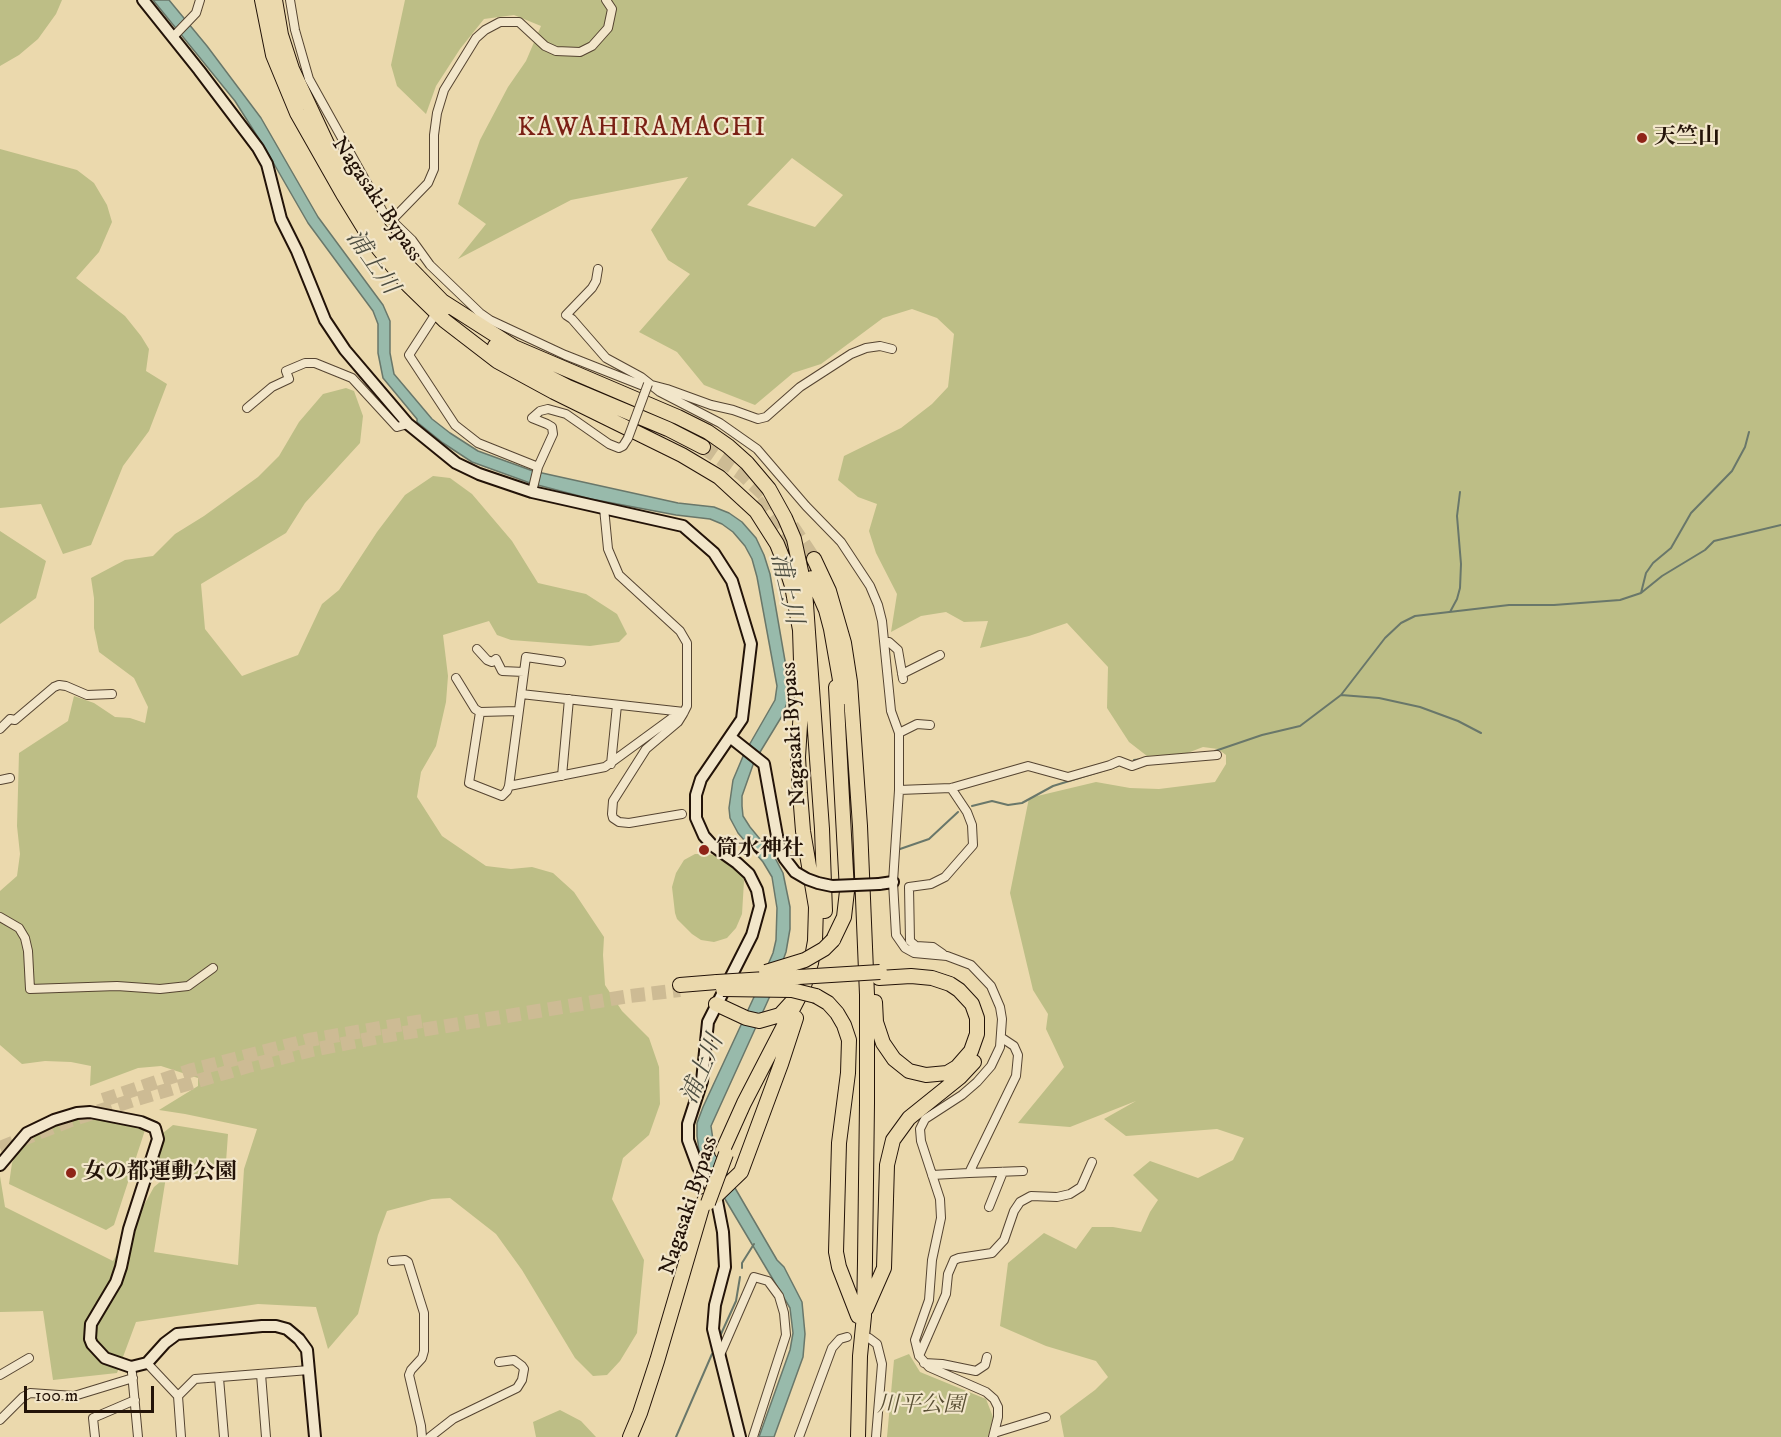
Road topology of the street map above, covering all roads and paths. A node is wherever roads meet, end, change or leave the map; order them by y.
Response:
1 (143, 0) edge
2 (200, 0) edge
3 (262, 0) edge
4 (275, 0) edge
5 (290, 0) edge
6 (606, 0) edge
7 (173, 37) junction
8 (393, 219) junction
9 (598, 269) dead end
10 (455, 288) junction
11 (443, 304) junction
12 (433, 318) dead end
13 (892, 349) dead end
14 (648, 384) junction
15 (554, 392) junction
16 (247, 408) dead end
17 (408, 424) junction
18 (703, 447) tunnel mouth
19 (538, 467) junction
20 (532, 489) junction
21 (757, 501) tunnel mouth
22 (604, 508) junction
23 (814, 559) tunnel mouth
24 (812, 578) tunnel mouth
25 (835, 608) junction
26 (885, 644) junction
27 (477, 649) dead end
28 (835, 649) junction
29 (940, 654) dead end
30 (561, 662) dead end
31 (524, 672) junction
32 (456, 678) dead end
33 (112, 694) dead end
34 (521, 694) junction
35 (569, 699) junction
36 (617, 705) junction
37 (518, 711) junction
38 (480, 712) junction
39 (684, 713) junction
40 (930, 725) dead end
41 (0, 729) edge
42 (899, 733) junction
43 (730, 737) junction
44 (1217, 755) dead end
45 (611, 764) junction
46 (562, 776) junction
47 (10, 778) dead end
48 (0, 780) edge
49 (509, 786) junction
50 (951, 788) junction
51 (899, 790) junction
52 (682, 814) dead end
53 (893, 882) junction
54 (0, 917) edge
55 (814, 941) junction
56 (947, 956) junction
57 (213, 968) dead end
58 (879, 975) junction
59 (717, 985) junction
60 (680, 988) tunnel mouth
61 (716, 1004) junction
62 (796, 1017) junction
63 (1002, 1038) junction
64 (724, 1153) junction
65 (1092, 1162) dead end
66 (0, 1165) edge
67 (1023, 1171) dead end
68 (1003, 1172) junction
69 (969, 1173) junction
70 (932, 1174) junction
71 (712, 1198) junction
72 (989, 1207) dead end
73 (392, 1261) dead end
74 (861, 1316) junction
75 (847, 1337) dead end
76 (869, 1338) dead end
77 (720, 1356) junction
78 (987, 1357) dead end
79 (29, 1358) dead end
80 (921, 1359) junction
81 (147, 1362) junction
82 (499, 1362) dead end
83 (309, 1370) junction
84 (132, 1372) junction
85 (261, 1374) junction
86 (0, 1375) edge
87 (219, 1378) junction
88 (178, 1396) junction
89 (135, 1400) junction
90 (1046, 1417) dead end
91 (0, 1420) edge
92 (994, 1435) edge
93 (95, 1437) edge
94 (138, 1437) edge
95 (181, 1437) edge
96 (224, 1437) edge
97 (266, 1437) edge
98 (315, 1437) edge
99 (422, 1437) edge
100 (430, 1437) edge
101 (630, 1437) edge
102 (636, 1437) edge
103 (740, 1437) edge
104 (753, 1437) edge
105 (799, 1437) edge
106 (858, 1437) edge
107 (876, 1437) edge

1 - 7 street
2 - 7 street
3 - 15 highway, Nagasaki Bypass
4 - 11 highway, Nagasaki Bypass
5 - 8 street
6 - 8 street
7 - 17 street
8 - 10 street
9 - 14 street
10 - 11 street
10 - 14 street
11 - 18 highway, Nagasaki Bypass
11 - 62 highway, Nagasaki Bypass
12 - 19 street
13 - 14 street
14 - 19 street, bridge
14 - 26 street
15 - 21 highway, Nagasaki Bypass
15 - 55 highway, Nagasaki Bypass
16 - 17 street
17 - 20 street
19 - 20 street
20 - 22 street
22 - 39 street
22 - 43 street
23 - 25 highway, Nagasaki Bypass
24 - 28 highway, Nagasaki Bypass
25 - 58 highway
25 - 74 highway, Nagasaki Bypass
26 - 29 street
26 - 42 street
27 - 31 street
28 - 59 highway, bridge
28 - 74 highway, Nagasaki Bypass
30 - 31 street
31 - 34 street
32 - 38 street
33 - 41 street
34 - 35 street
34 - 37 street
35 - 36 street
35 - 46 street
36 - 39 street
36 - 45 street
37 - 38 street
37 - 49 street
38 - 49 street
39 - 45 street
39 - 52 street
40 - 42 street
42 - 51 street
43 - 53 street, bridge
43 - 61 street
44 - 50 street
45 - 46 street
46 - 49 street
47 - 48 street
50 - 51 street
50 - 56 street
51 - 53 street
53 - 56 street
54 - 57 street
55 - 61 highway
55 - 64 highway, Nagasaki Bypass
56 - 63 street
58 - 59 highway, bridge
58 - 74 highway
59 - 60 highway
59 - 74 highway, bridge
61 - 71 street
62 - 64 highway, Nagasaki Bypass
62 - 71 highway
63 - 69 street
63 - 70 street
64 - 71 highway, Nagasaki Bypass, bridge
65 - 80 street
66 - 84 street
67 - 68 street
68 - 69 street
68 - 72 street
69 - 70 street
70 - 80 street
71 - 77 street
71 - 101 highway, Nagasaki Bypass
71 - 102 highway, Nagasaki Bypass
73 - 99 street
74 - 106 highway, Nagasaki Bypass
75 - 105 street
76 - 107 street
77 - 103 street
77 - 104 street
78 - 80 street
79 - 86 street
80 - 92 street
81 - 83 street
81 - 84 street
81 - 88 street
82 - 100 street
83 - 85 street
83 - 98 street
84 - 89 street
84 - 91 street
85 - 87 street
85 - 97 street
87 - 88 street
87 - 96 street
88 - 95 street
89 - 93 street
89 - 94 street
90 - 92 street

